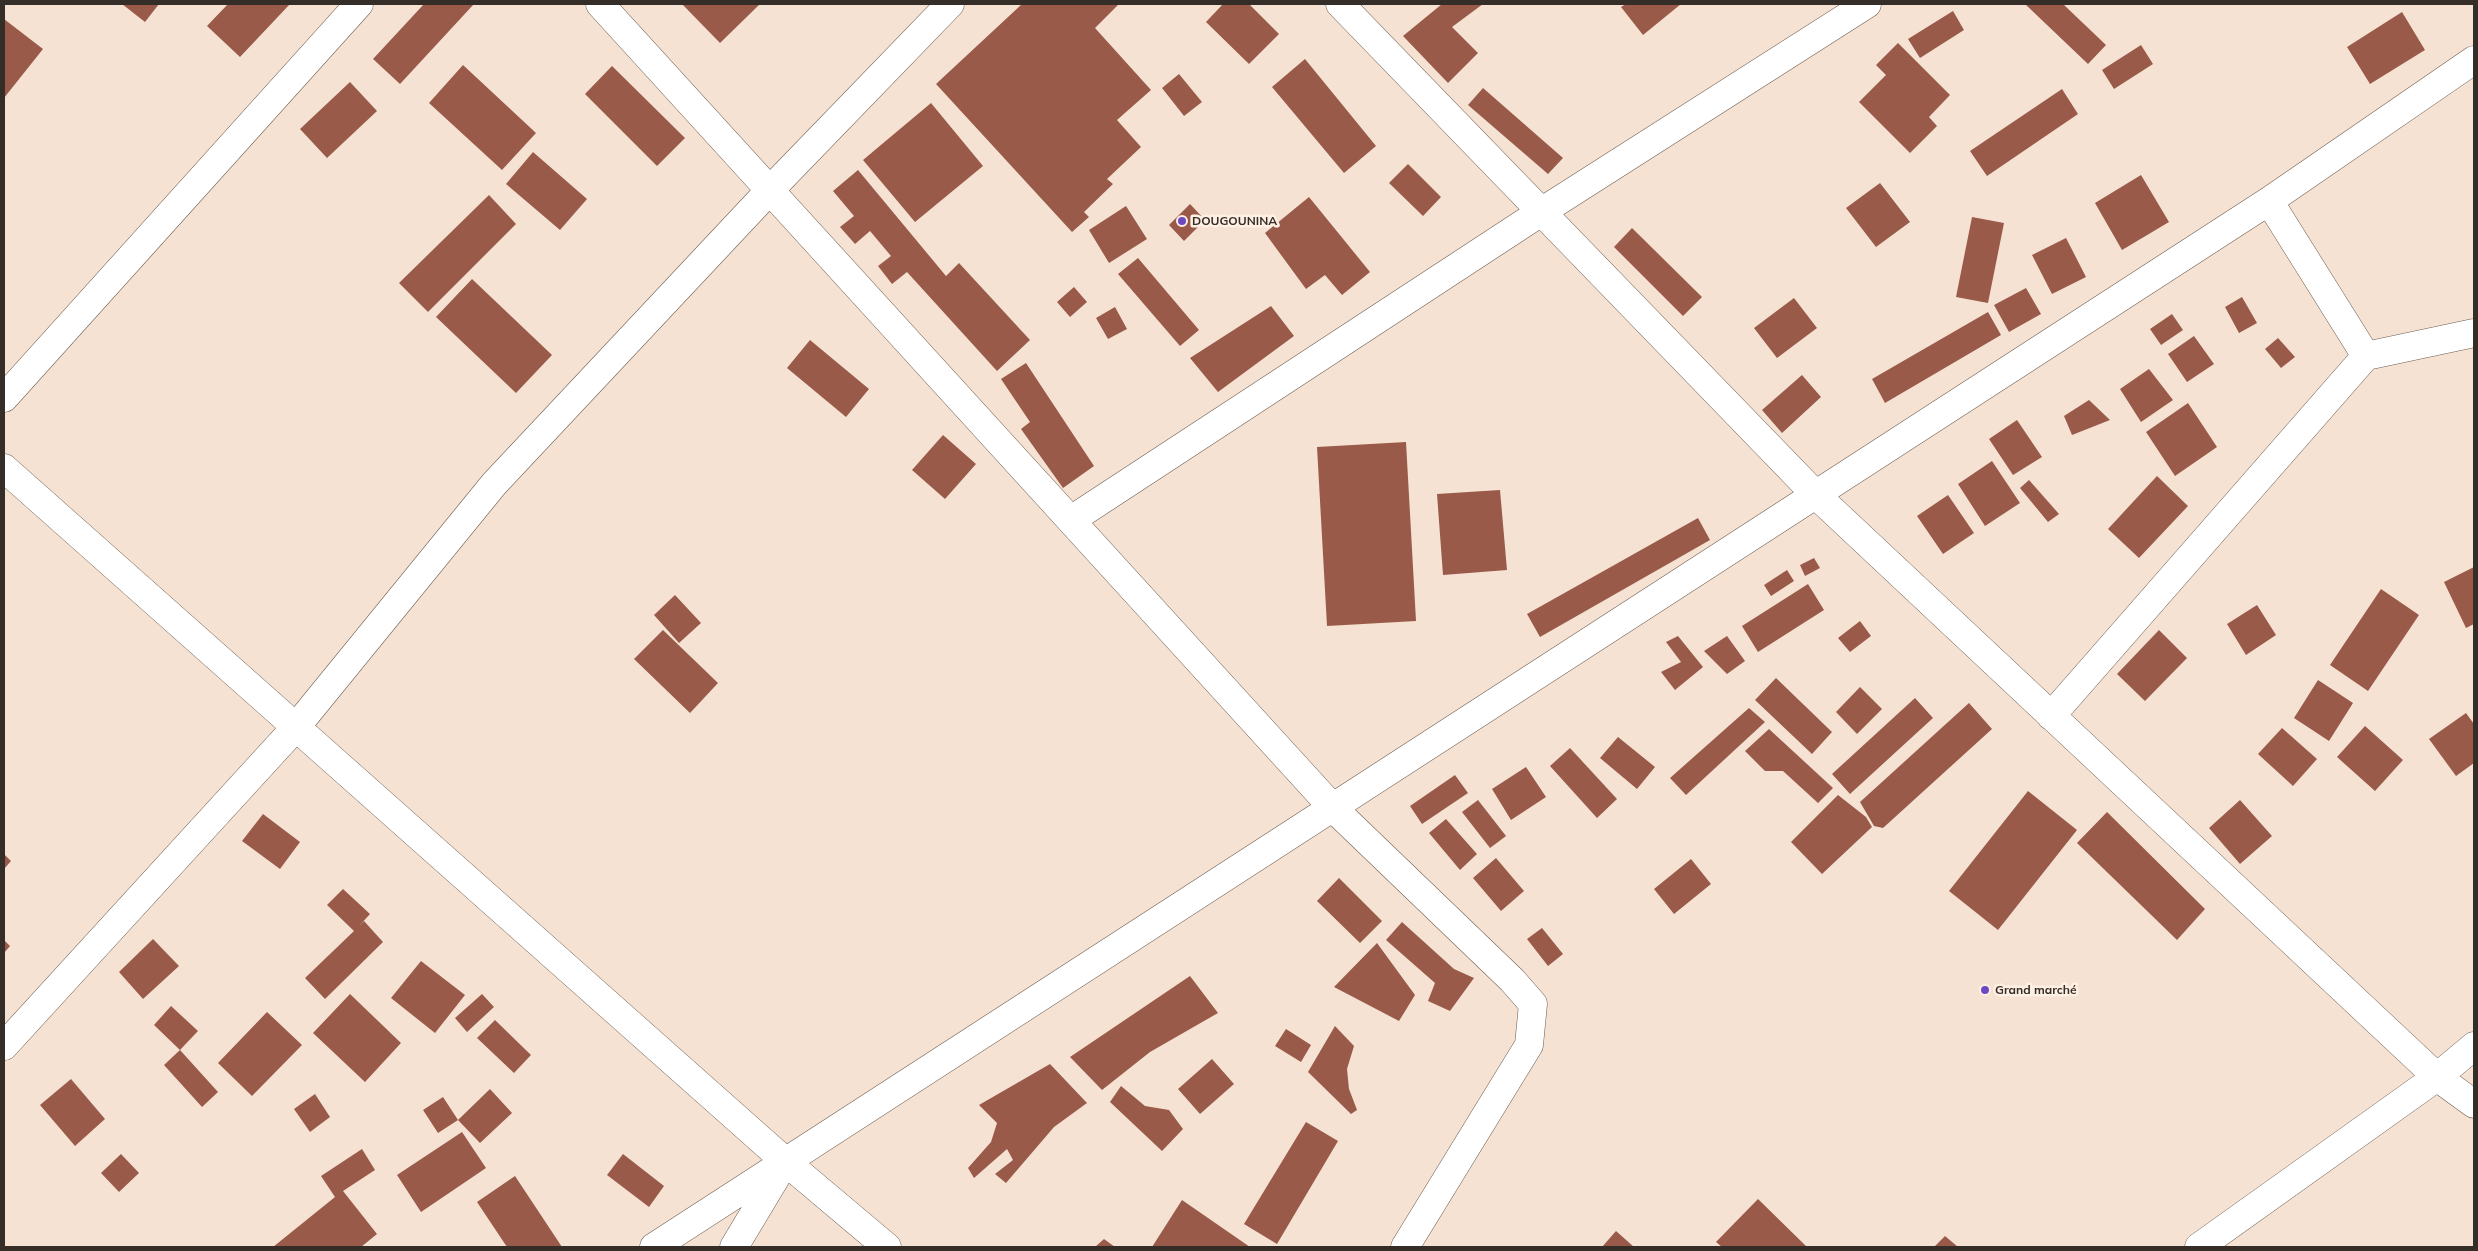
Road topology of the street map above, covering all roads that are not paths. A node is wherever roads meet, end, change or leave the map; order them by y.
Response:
1 (359, 4) edge
2 (600, 4) edge
3 (950, 4) edge
4 (1867, 4) edge
5 (1352, 8) edge
6 (2474, 60) edge
7 (770, 190) junction
8 (2269, 201) junction
9 (1541, 212) junction
10 (2474, 333) edge
11 (2366, 356) junction
12 (4, 398) edge
13 (4, 468) edge
14 (1816, 495) junction
15 (1071, 520) junction
16 (2051, 716) junction
17 (296, 727) junction
18 (1334, 808) junction
19 (4, 1046) edge
20 (2474, 1046) edge
21 (2437, 1077) junction
22 (2474, 1104) edge
23 (786, 1162) junction
24 (654, 1247) edge
25 (734, 1247) edge
26 (887, 1247) edge
27 (1405, 1247) edge
28 (2199, 1247) edge

1 - 12 street
2 - 7 street
3 - 7 street
4 - 9 street
5 - 9 street
6 - 8 street
7 - 15 street
7 - 17 street
8 - 11 street
8 - 14 street
9 - 14 street
9 - 15 street
10 - 11 street
11 - 16 street
13 - 17 street
14 - 16 street
14 - 18 street
15 - 18 street
16 - 21 street
17 - 19 street
17 - 23 street
18 - 23 street
18 - 27 street
20 - 21 street
21 - 22 street
21 - 28 street
23 - 24 street
23 - 25 street
23 - 26 street

